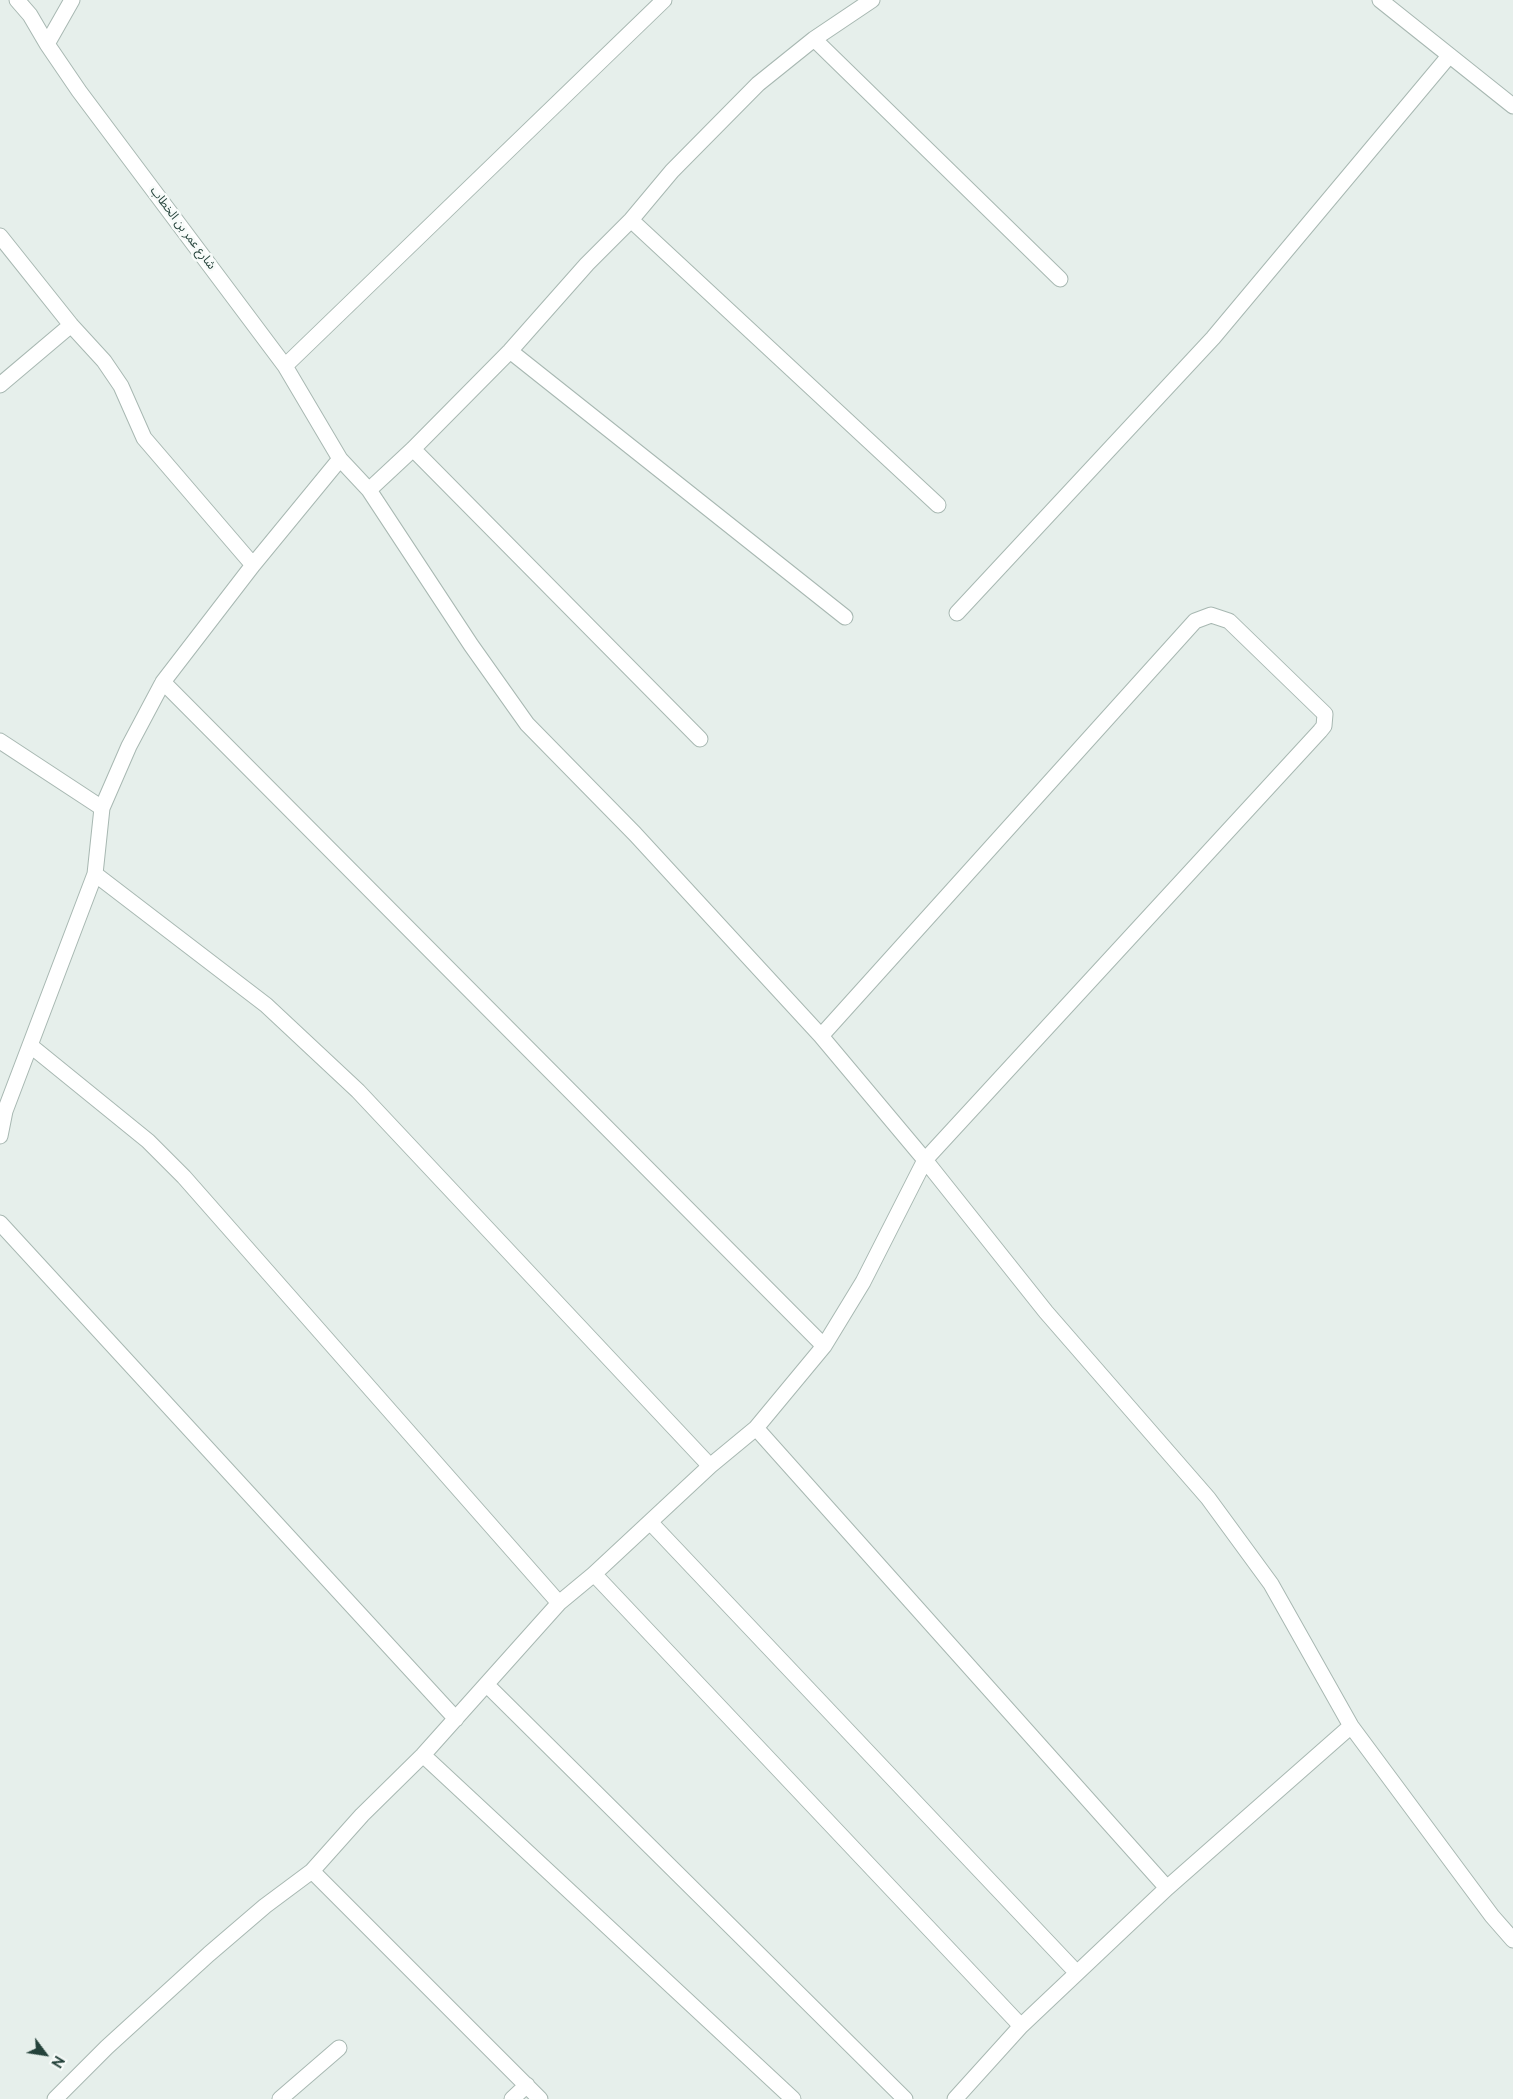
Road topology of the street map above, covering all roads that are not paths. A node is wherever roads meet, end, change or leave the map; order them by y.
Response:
1 (17, 0) edge
2 (72, 0) edge
3 (664, 0) edge
4 (872, 0) edge
5 (1380, 0) edge
6 (814, 39) junction
7 (47, 44) junction
8 (1449, 56) junction
9 (1511, 100) edge
10 (631, 220) junction
11 (0, 236) edge
12 (1060, 279) dead end
13 (71, 325) junction
14 (510, 351) junction
15 (285, 366) junction
16 (0, 386) edge
17 (413, 449) junction
18 (340, 459) junction
19 (370, 490) junction
20 (938, 505) dead end
21 (253, 565) junction
22 (957, 613) dead end
23 (845, 617) dead end
24 (163, 682) junction
25 (700, 739) dead end
26 (0, 741) edge
27 (102, 808) junction
28 (95, 874) junction
29 (821, 1036) junction
30 (31, 1046) junction
31 (0, 1136) edge
32 (925, 1160) junction
33 (0, 1223) edge
34 (824, 1346) junction
35 (756, 1428) junction
36 (710, 1466) junction
37 (650, 1522) junction
38 (594, 1574) junction
39 (559, 1603) junction
40 (487, 1685) junction
41 (456, 1719) junction
42 (1351, 1726) junction
43 (423, 1755) junction
44 (312, 1871) junction
45 (1167, 1888) junction
46 (1513, 1940) edge
47 (1077, 1973) junction
48 (1021, 2026) junction
49 (339, 2048) dead end
50 (527, 2085) junction
51 (55, 2099) edge
52 (280, 2099) edge
53 (512, 2099) edge
54 (540, 2099) edge
55 (793, 2099) edge
56 (904, 2099) edge
57 (955, 2099) edge

1 - 7 street, شارع عمر بن الخطاب
2 - 7 street
3 - 15 street
4 - 6 street
5 - 8 street
6 - 10 street
6 - 12 street
7 - 15 street, شارع عمر بن الخطاب
8 - 9 street
8 - 22 street
10 - 14 street
10 - 20 street
11 - 13 street
13 - 16 street
13 - 21 street
14 - 17 street
14 - 23 street
15 - 18 street, شارع عمر بن الخطاب
17 - 19 street
17 - 25 street
18 - 19 street, شارع عمر بن الخطاب
18 - 21 street
19 - 29 street, شارع عمر بن الخطاب
21 - 24 street
24 - 27 street
24 - 34 street
26 - 27 street
27 - 28 street
28 - 30 street
28 - 36 street
29 - 32 street, شارع عمر بن الخطاب
29 - 32 street
30 - 31 street
30 - 39 street
32 - 34 street
32 - 42 street, شارع عمر بن الخطاب
33 - 41 street
34 - 35 street
35 - 36 street
35 - 45 street
36 - 37 street
37 - 38 street
37 - 47 street
38 - 39 street
38 - 48 street
39 - 40 street
40 - 41 street
40 - 56 street
41 - 43 street
42 - 45 street
42 - 46 street, شارع عمر بن الخطاب
43 - 44 street
43 - 55 street
44 - 50 street
44 - 51 street
45 - 47 street
47 - 48 street
48 - 57 street
49 - 52 street
50 - 53 street
50 - 54 street

